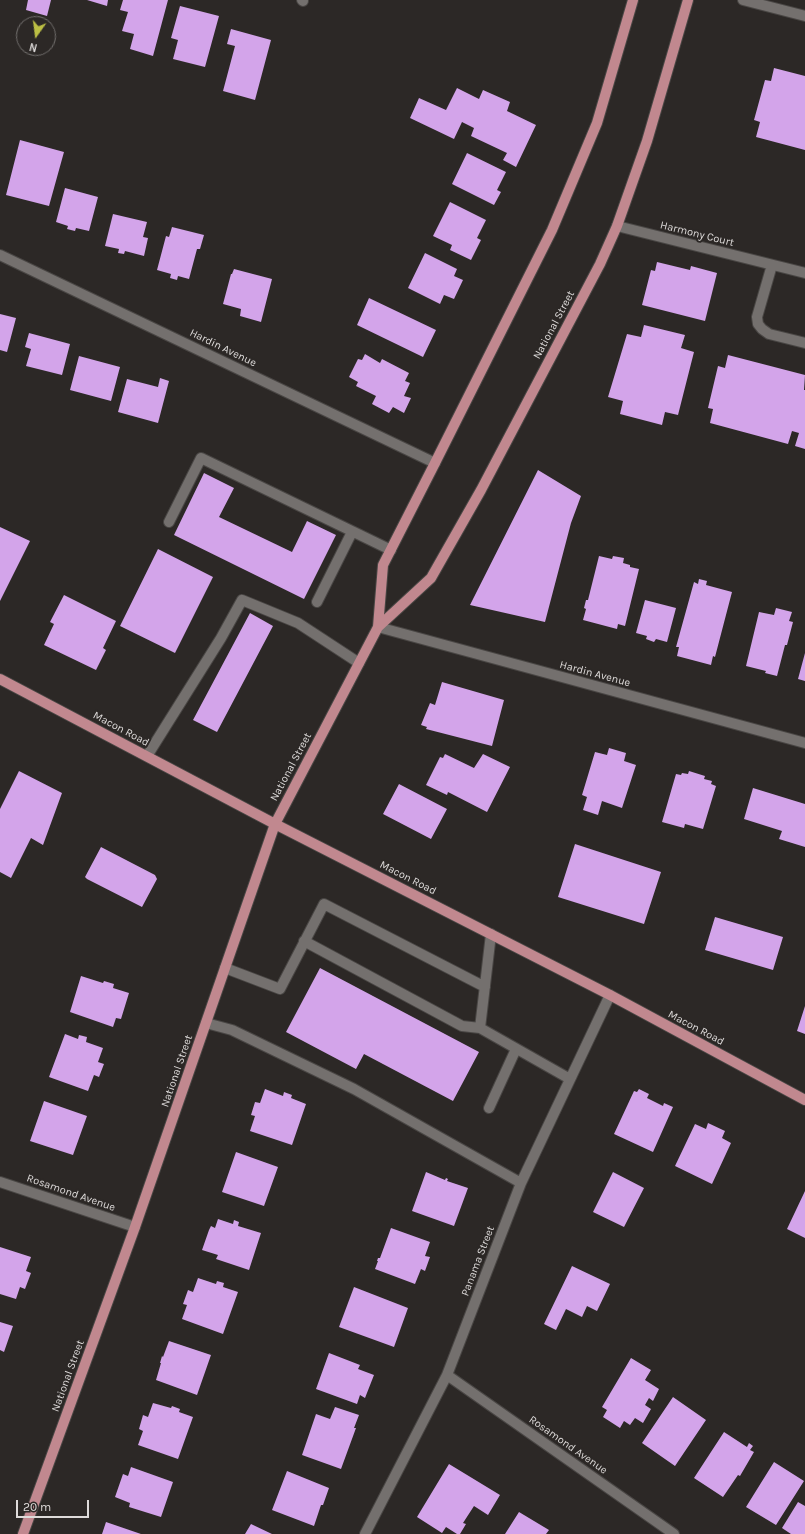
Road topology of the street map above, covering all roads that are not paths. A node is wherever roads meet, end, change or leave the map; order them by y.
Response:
1 (633, 0) edge
2 (688, 0) edge
3 (743, 0) edge
4 (805, 16) edge
5 (617, 226) junction
6 (0, 255) edge
7 (772, 265) junction
8 (805, 274) edge
9 (805, 343) edge
10 (435, 463) junction
11 (169, 522) dead end
12 (352, 532) junction
13 (390, 550) junction
14 (317, 602) dead end
15 (378, 627) junction
16 (359, 662) junction
17 (0, 679) edge
18 (805, 743) edge
19 (147, 756) junction
20 (275, 824) junction
21 (490, 934) junction
22 (304, 941) junction
23 (225, 968) junction
24 (485, 987) junction
25 (610, 995) junction
26 (206, 1024) junction
27 (480, 1028) junction
28 (516, 1049) junction
29 (570, 1079) junction
30 (805, 1100) edge
31 (489, 1108) dead end
32 (0, 1182) edge
33 (521, 1183) junction
34 (135, 1227) junction
35 (447, 1375) junction
36 (23, 1534) edge
37 (366, 1534) edge
38 (674, 1534) edge

1 - 10 main road, National Street
2 - 5 main road, National Street
3 - 4 street
5 - 7 street, Harmony Court
5 - 15 main road, National Street
6 - 10 street, Hardin Avenue
7 - 8 street, Harmony Court
7 - 9 street
10 - 13 main road, National Street
11 - 12 street
12 - 13 street
12 - 14 street
13 - 15 main road, National Street
15 - 16 main road, National Street
15 - 18 street, Hardin Avenue
16 - 19 street
16 - 20 main road, National Street
17 - 19 main road, Macon Road
19 - 20 main road, Macon Road
20 - 21 main road, Macon Road
20 - 23 main road, National Street
21 - 24 street
21 - 25 main road, Macon Road
22 - 23 street
22 - 24 street
22 - 27 street
23 - 26 main road, National Street
24 - 27 street
25 - 29 street, Panama Street
25 - 30 main road, Macon Road
26 - 33 street
26 - 34 main road, National Street
27 - 28 street
28 - 29 street
28 - 31 street
29 - 33 street, Panama Street
32 - 34 street, Rosamond Avenue
33 - 35 street, Panama Street
34 - 36 main road, National Street
35 - 37 street, Panama Street
35 - 38 street, Rosamond Avenue

